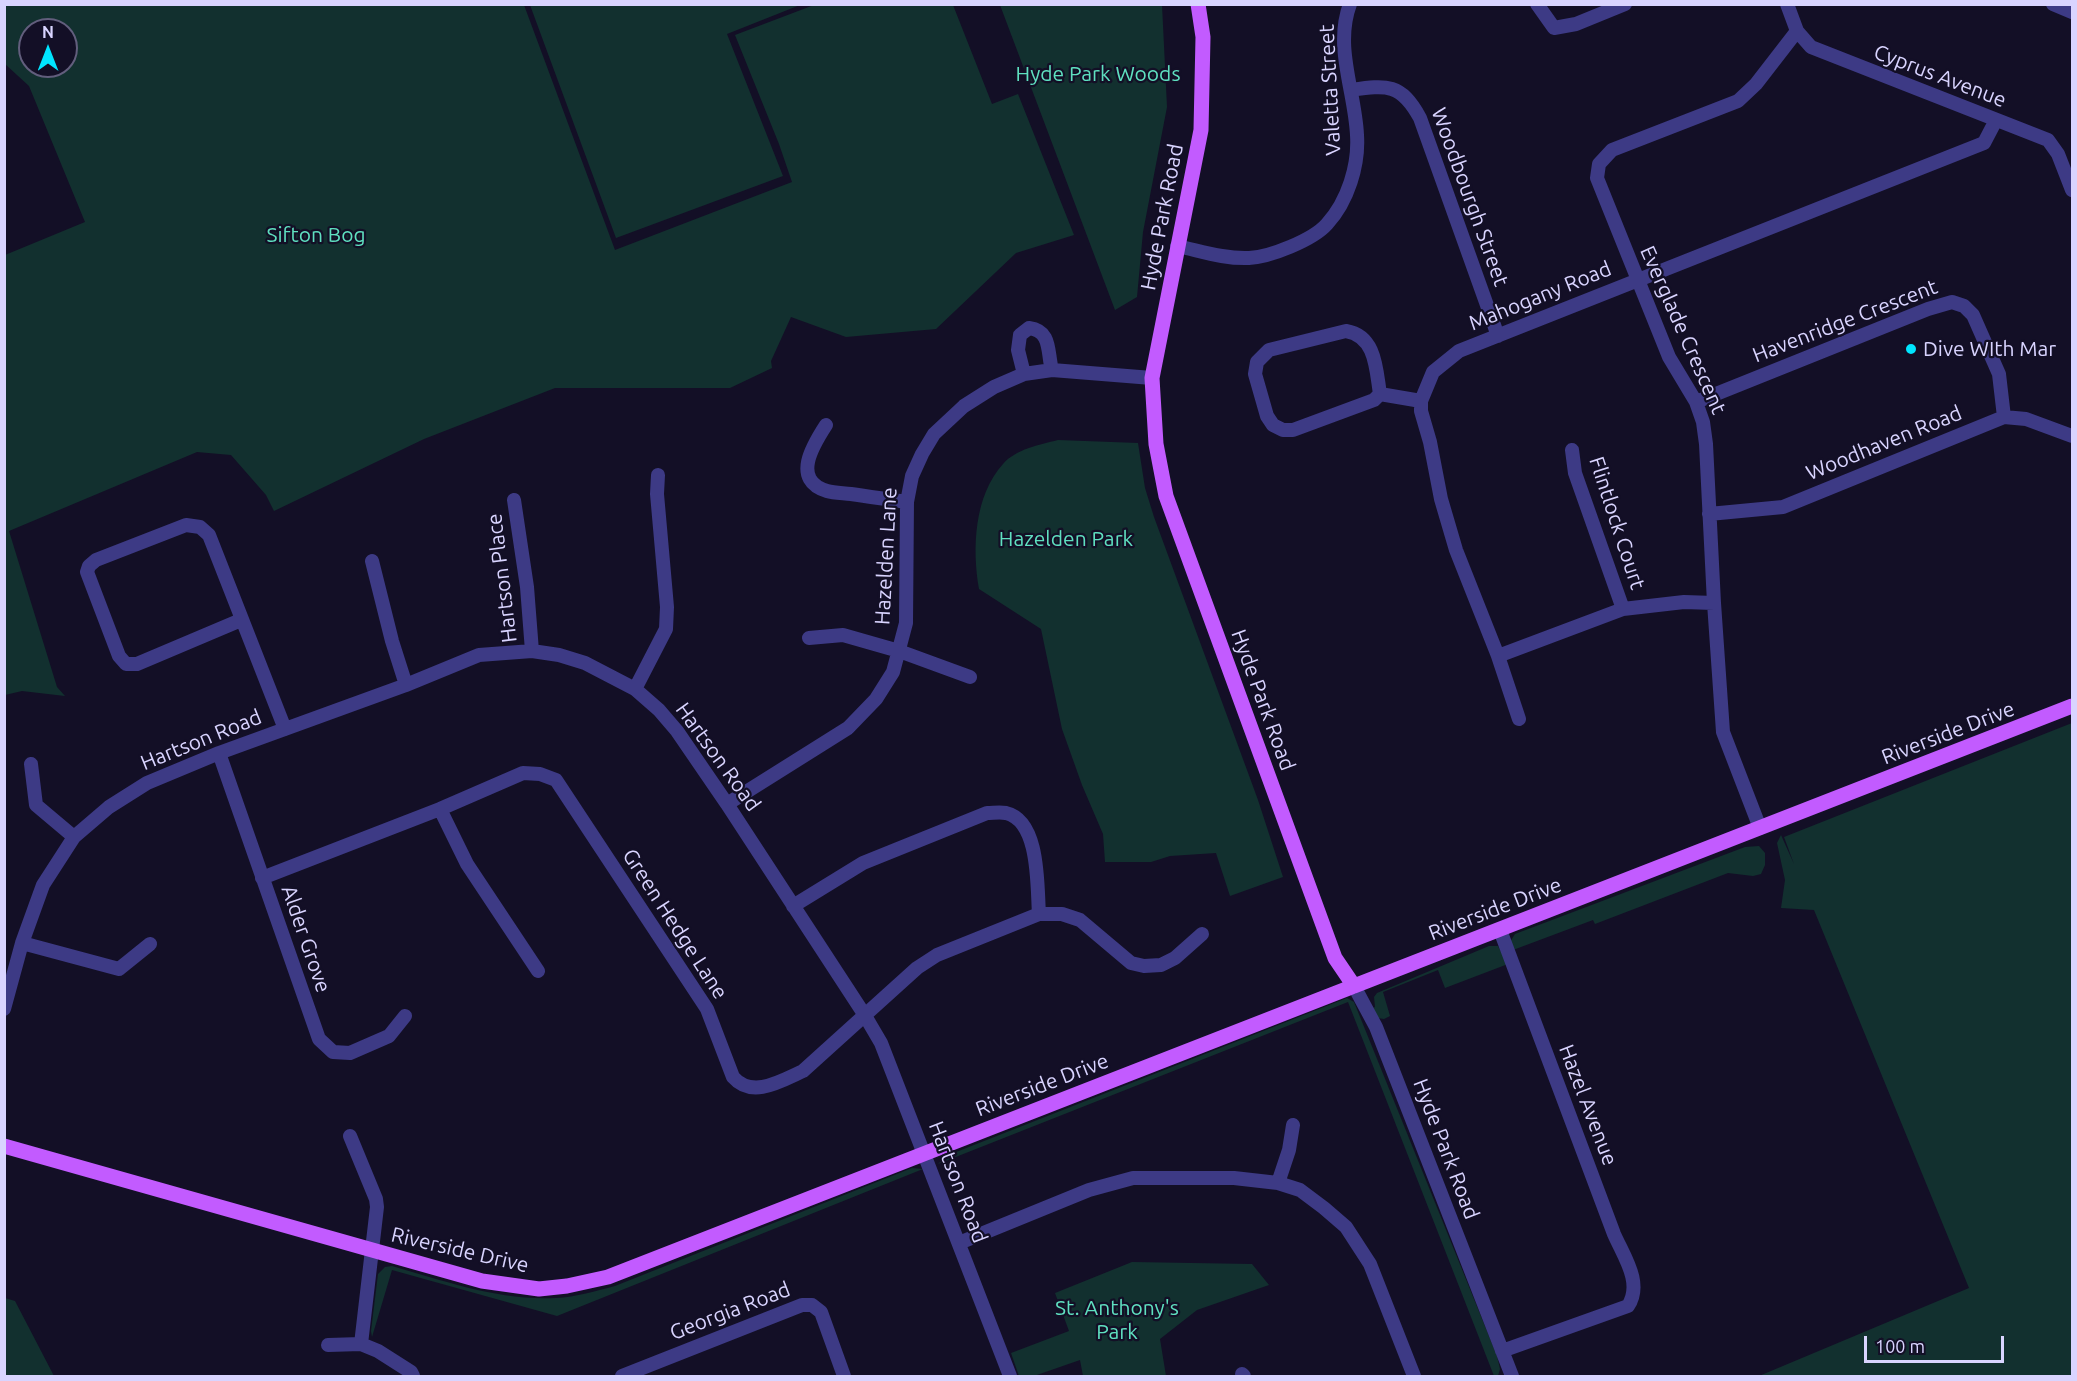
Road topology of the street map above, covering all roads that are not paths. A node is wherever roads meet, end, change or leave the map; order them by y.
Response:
1 (1198, 4) edge
2 (1350, 4) edge
3 (1537, 4) edge
4 (1625, 4) edge
5 (1787, 4) edge
6 (2053, 4) edge
7 (2073, 12) edge
8 (1797, 31) junction
9 (1351, 90) junction
10 (1996, 120) junction
11 (2073, 190) edge
12 (1177, 246) junction
13 (1637, 280) junction
14 (1498, 336) junction
15 (1052, 370) junction
16 (1024, 374) junction
17 (1152, 378) junction
18 (1380, 394) junction
19 (1421, 401) junction
20 (1696, 402) junction
21 (2004, 417) junction
22 (826, 424) dead end
23 (2073, 436) edge
24 (1572, 450) dead end
25 (658, 475) dead end
26 (514, 500) dead end
27 (907, 502) junction
28 (1709, 514) junction
29 (372, 561) dead end
30 (1713, 603) junction
31 (1623, 609) junction
32 (241, 620) junction
33 (809, 638) dead end
34 (532, 651) junction
35 (899, 651) junction
36 (1497, 656) junction
37 (970, 677) dead end
38 (406, 685) junction
39 (635, 689) junction
40 (2073, 706) edge
41 (1519, 719) dead end
42 (285, 729) junction
43 (219, 753) junction
44 (31, 764) dead end
45 (727, 804) junction
46 (440, 809) junction
47 (1760, 828) junction
48 (74, 837) junction
49 (262, 878) junction
50 (793, 906) junction
51 (1039, 914) junction
52 (1500, 930) junction
53 (1202, 934) dead end
54 (22, 943) junction
55 (150, 944) dead end
56 (538, 971) dead end
57 (1354, 986) junction
58 (4, 1009) edge
59 (864, 1014) junction
60 (405, 1016) dead end
61 (1293, 1125) dead end
62 (350, 1136) dead end
63 (4, 1146) edge
64 (924, 1154) junction
65 (1278, 1183) junction
66 (959, 1243) junction
67 (373, 1251) junction
68 (361, 1344) junction
69 (328, 1346) dead end
70 (1502, 1351) junction
71 (413, 1377) edge
72 (622, 1377) edge
73 (844, 1377) edge
74 (1010, 1377) edge
75 (1414, 1377) edge
76 (1512, 1377) edge

1 - 12 main road, Hyde Park Road
2 - 9 street, Valetta Street
3 - 4 street
5 - 8 street, Cyprus Avenue
6 - 7 street
8 - 10 street, Cyprus Avenue
8 - 13 street, Everglade Crescent
9 - 12 street, Valetta Street
9 - 14 street, Woodbourgh Street
10 - 11 street, Cyprus Avenue
10 - 13 street, Mahogany Road
12 - 17 main road, Hyde Park Road
13 - 14 street, Mahogany Road
13 - 20 street, Everglade Crescent
14 - 19 street, Mahogany Road
15 - 16 street, Hazelden Lane
15 - 16 street
15 - 17 street, Hazelden Lane
16 - 27 street, Hazelden Lane
17 - 57 main road, Hyde Park Road
18 - 18 street
18 - 19 street
19 - 36 street
20 - 21 street, Havenridge Crescent
20 - 28 street, Everglade Crescent
21 - 23 street
21 - 28 street, Woodhaven Road
22 - 27 street
24 - 31 street, Flintlock Court
25 - 39 street
26 - 34 street, Hartson Place
27 - 35 street, Hazelden Lane
28 - 30 street, Everglade Crescent
29 - 38 street
30 - 31 street
30 - 47 street, Everglade Crescent
31 - 36 street
32 - 32 street
32 - 42 street
33 - 35 street
34 - 38 street, Hartson Road
34 - 39 street, Hartson Road
35 - 37 street
35 - 45 street, Hazelden Lane
36 - 41 street
38 - 42 street, Hartson Road
39 - 45 street, Hartson Road
40 - 47 main road, Riverside Drive
42 - 43 street, Hartson Road
43 - 48 street, Hartson Road
43 - 49 street, Alder Grove
44 - 48 street
45 - 50 street, Hartson Road
46 - 49 street, Green Hedge Lane
46 - 56 street
46 - 59 street, Green Hedge Lane
47 - 52 main road, Riverside Drive
48 - 54 street, Hartson Road
49 - 60 street, Alder Grove
50 - 51 street
50 - 59 street, Hartson Road
51 - 53 street, Green Hedge Lane
51 - 59 street, Green Hedge Lane
52 - 57 main road, Riverside Drive
52 - 70 street, Hazel Avenue
54 - 55 street
54 - 58 street, Hartson Road
57 - 64 main road, Riverside Drive
57 - 70 street, Hyde Park Road
59 - 64 street, Hartson Road
61 - 65 street
62 - 67 street
63 - 67 main road, Riverside Drive
64 - 66 street, Hartson Road
64 - 67 main road, Riverside Drive
65 - 66 street
65 - 75 street
66 - 74 street, Hartson Road
67 - 68 street
68 - 69 street
68 - 71 street
70 - 76 street, Hyde Park Road
72 - 73 street, Georgia Road

